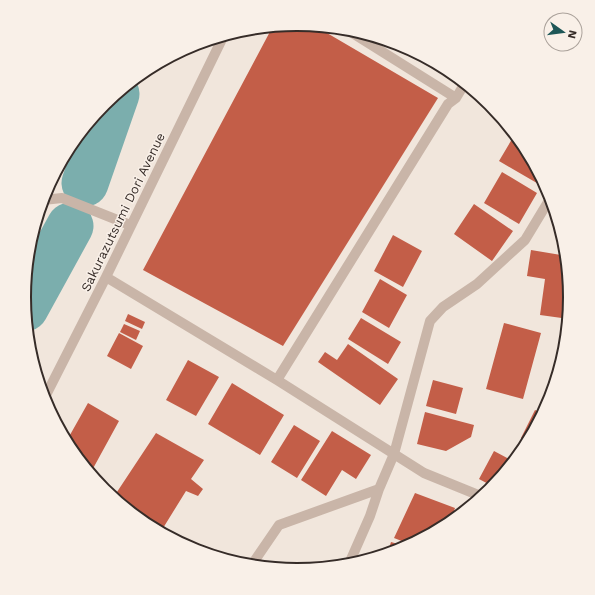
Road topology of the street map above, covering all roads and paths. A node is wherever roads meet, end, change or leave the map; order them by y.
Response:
1 (371, 41) edge
2 (220, 43) edge
3 (462, 88) edge
4 (456, 98) junction
5 (50, 199) edge
6 (547, 204) edge
7 (130, 225) junction
8 (106, 276) junction
9 (277, 380) junction
10 (48, 391) edge
11 (394, 454) junction
12 (379, 489) junction
13 (477, 494) edge
14 (351, 558) edge
15 (255, 561) edge

1 - 4 street
2 - 7 street, Sakurazutsumi Dori Avenue
3 - 4 street
4 - 9 street
5 - 7 street
6 - 11 street
7 - 8 street, Sakurazutsumi Dori Avenue
8 - 9 street
8 - 10 street, Sakurazutsumi Dori Avenue
9 - 11 street
11 - 12 street
11 - 13 street
12 - 14 street
12 - 15 street

